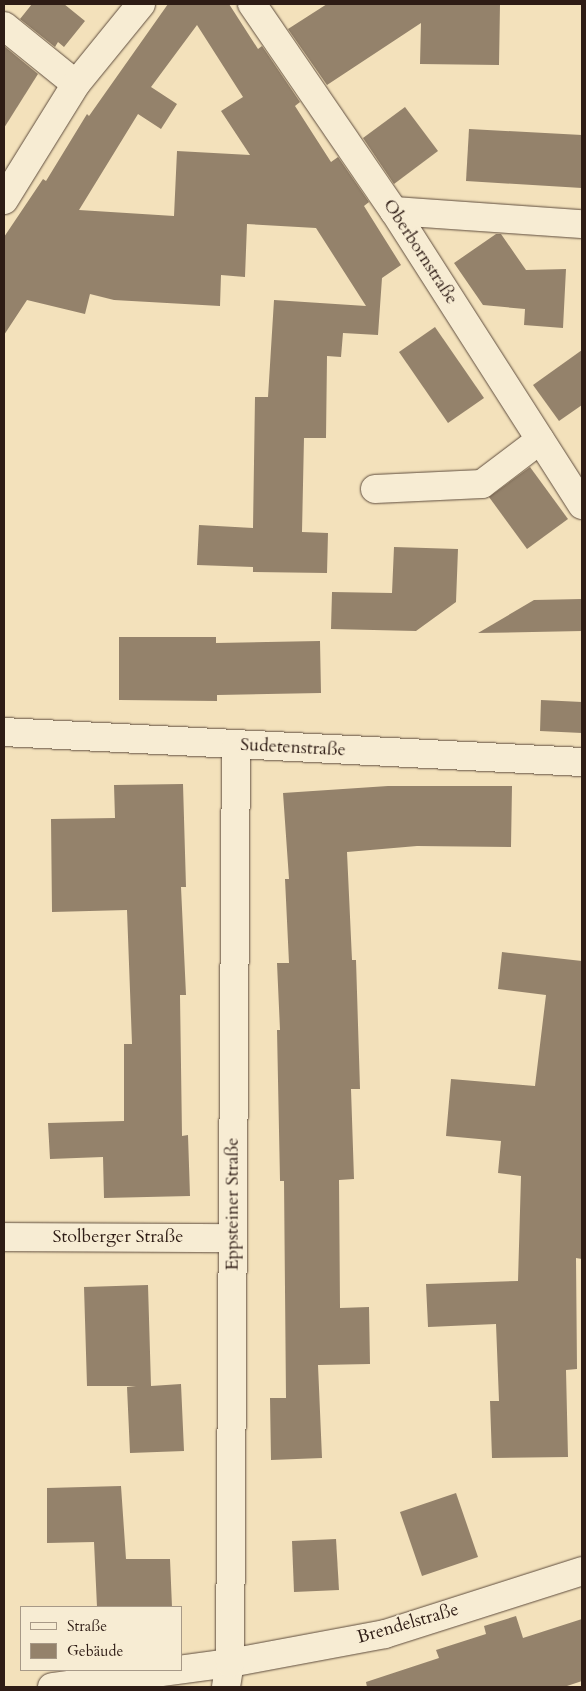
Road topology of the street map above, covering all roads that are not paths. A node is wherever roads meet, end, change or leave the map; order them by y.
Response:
1 (141, 4) edge
2 (252, 4) edge
3 (4, 26) edge
4 (76, 84) junction
5 (4, 200) edge
6 (394, 211) junction
7 (582, 224) edge
8 (540, 440) junction
9 (375, 489) dead end
10 (582, 505) edge
11 (4, 732) edge
12 (236, 746) junction
13 (582, 762) edge
14 (4, 1237) edge
15 (233, 1238) junction
16 (582, 1571) edge
17 (228, 1675) edge
18 (52, 1687) edge

1 - 4 street
2 - 6 street, Oberbornstraße
3 - 4 street
4 - 5 street
6 - 7 street
6 - 8 street, Oberbornstraße
8 - 9 street
8 - 10 street, Oberbornstraße
11 - 12 street, Sudetenstraße
12 - 13 street, Sudetenstraße
12 - 15 street, Eppsteiner Straße
14 - 15 street, Stolberger Straße
15 - 17 street, Eppsteiner Straße
16 - 17 street, Brendelstraße
17 - 18 street, Brendelstraße

